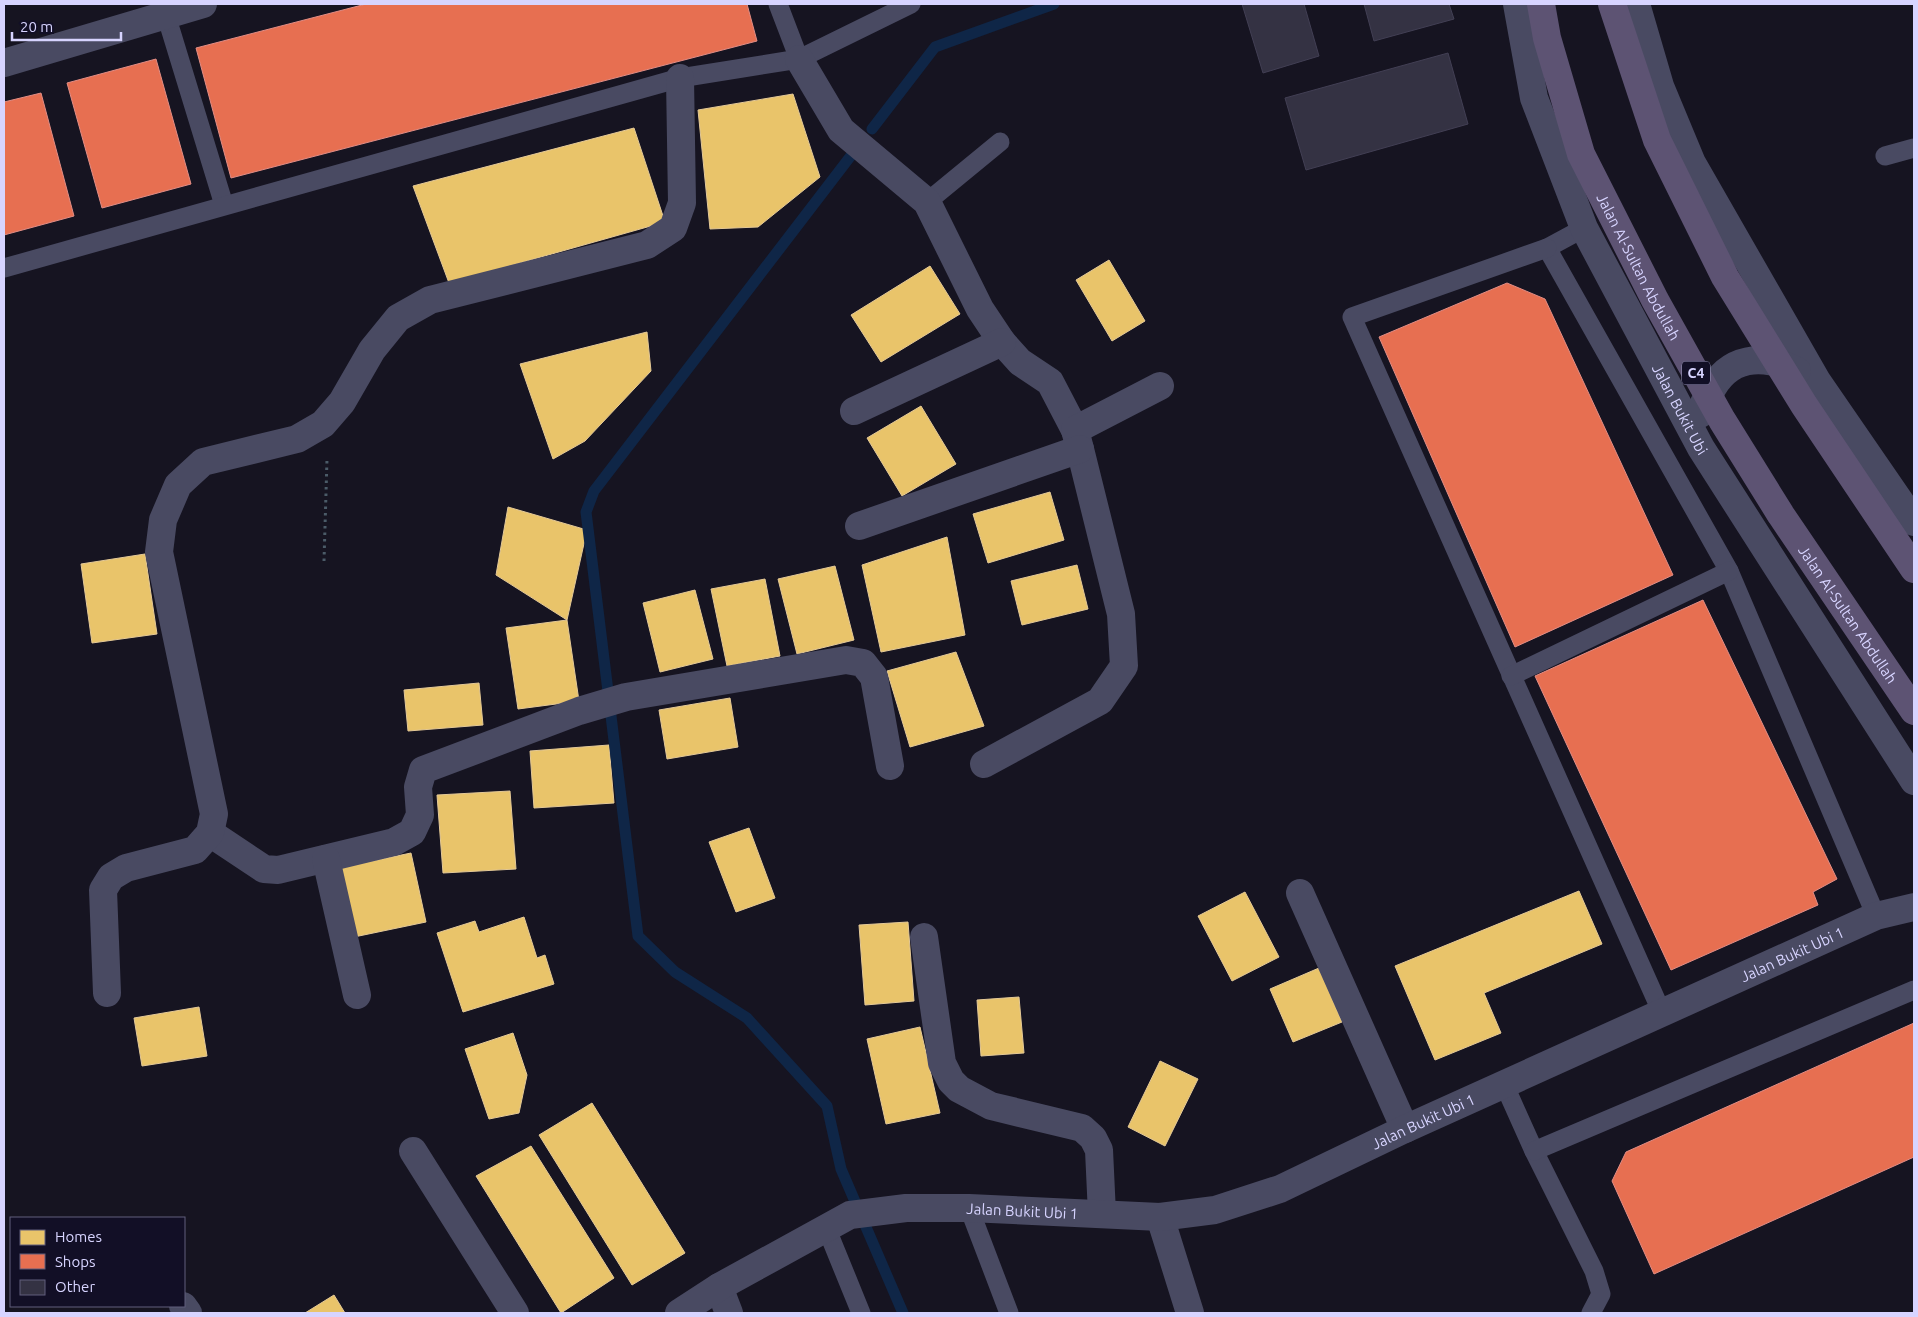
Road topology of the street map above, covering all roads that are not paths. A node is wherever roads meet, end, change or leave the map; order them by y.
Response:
1 (202, 4) edge
2 (778, 4) edge
3 (911, 4) edge
4 (1517, 4) edge
5 (1541, 4) edge
6 (1612, 4) edge
7 (1636, 4) edge
8 (166, 15) junction
9 (798, 59) junction
10 (4, 63) edge
11 (680, 78) junction
12 (1000, 142) dead end
13 (1914, 148) edge
14 (1886, 156) dead end
15 (927, 202) junction
16 (224, 205) junction
17 (1584, 228) junction
18 (1547, 248) junction
19 (4, 268) edge
20 (1002, 342) junction
21 (1817, 381) junction
22 (1160, 386) dead end
23 (854, 411) dead end
24 (1078, 439) junction
25 (1701, 448) junction
26 (1914, 522) edge
27 (858, 526) dead end
28 (1914, 569) edge
29 (1729, 571) junction
30 (1511, 676) junction
31 (1914, 711) edge
32 (984, 764) dead end
33 (890, 766) dead end
34 (1914, 781) edge
35 (210, 833) junction
36 (326, 859) junction
37 (1300, 894) dead end
38 (1914, 907) edge
39 (1876, 916) junction
40 (924, 937) dead end
41 (1914, 990) edge
42 (107, 993) dead end
43 (357, 996) dead end
44 (1662, 1013) junction
45 (1504, 1084) junction
46 (1405, 1129) junction
47 (1534, 1151) junction
48 (413, 1152) dead end
49 (969, 1208) junction
50 (1102, 1214) junction
51 (1160, 1217) junction
52 (826, 1227) junction
53 (720, 1287) junction
54 (515, 1313) edge
55 (679, 1313) edge
56 (729, 1313) edge
57 (861, 1313) edge
58 (1009, 1313) edge
59 (1190, 1313) edge
60 (1591, 1313) edge

1 - 8 street
2 - 9 lane
3 - 9 lane
4 - 17 street, Jalan Bukit Ubi
5 - 31 main road, Jalan Al-Sultan Abdullah / C4, bridge
6 - 28 main road, bridge
7 - 21 street
8 - 10 street
8 - 16 lane
9 - 11 lane
9 - 15 street
11 - 16 lane
11 - 35 street
12 - 15 lane
13 - 14 lane
15 - 20 street
16 - 19 lane
17 - 18 lane
17 - 25 street, Jalan Bukit Ubi / C4
18 - 29 lane
18 - 30 lane
20 - 23 street
20 - 24 street
21 - 25 street
21 - 26 street
22 - 24 street
24 - 27 street
24 - 32 street
25 - 34 street, Jalan Bukit Ubi / C4
29 - 30 lane
29 - 39 lane
30 - 44 lane
33 - 36 street
35 - 36 street
35 - 42 street
36 - 43 street
37 - 46 street
38 - 39 street, Jalan Bukit Ubi 1
39 - 44 street, Jalan Bukit Ubi 1
40 - 50 street
41 - 47 lane
44 - 45 street, Jalan Bukit Ubi 1
45 - 46 street, Jalan Bukit Ubi 1
45 - 47 lane
46 - 51 street, Jalan Bukit Ubi 1
47 - 60 lane
48 - 54 street
49 - 50 street, Jalan Bukit Ubi 1
49 - 52 street, Jalan Bukit Ubi 1
49 - 58 lane
50 - 51 street, Jalan Bukit Ubi 1
51 - 59 street
52 - 53 street
52 - 57 lane
53 - 55 street
53 - 56 street

